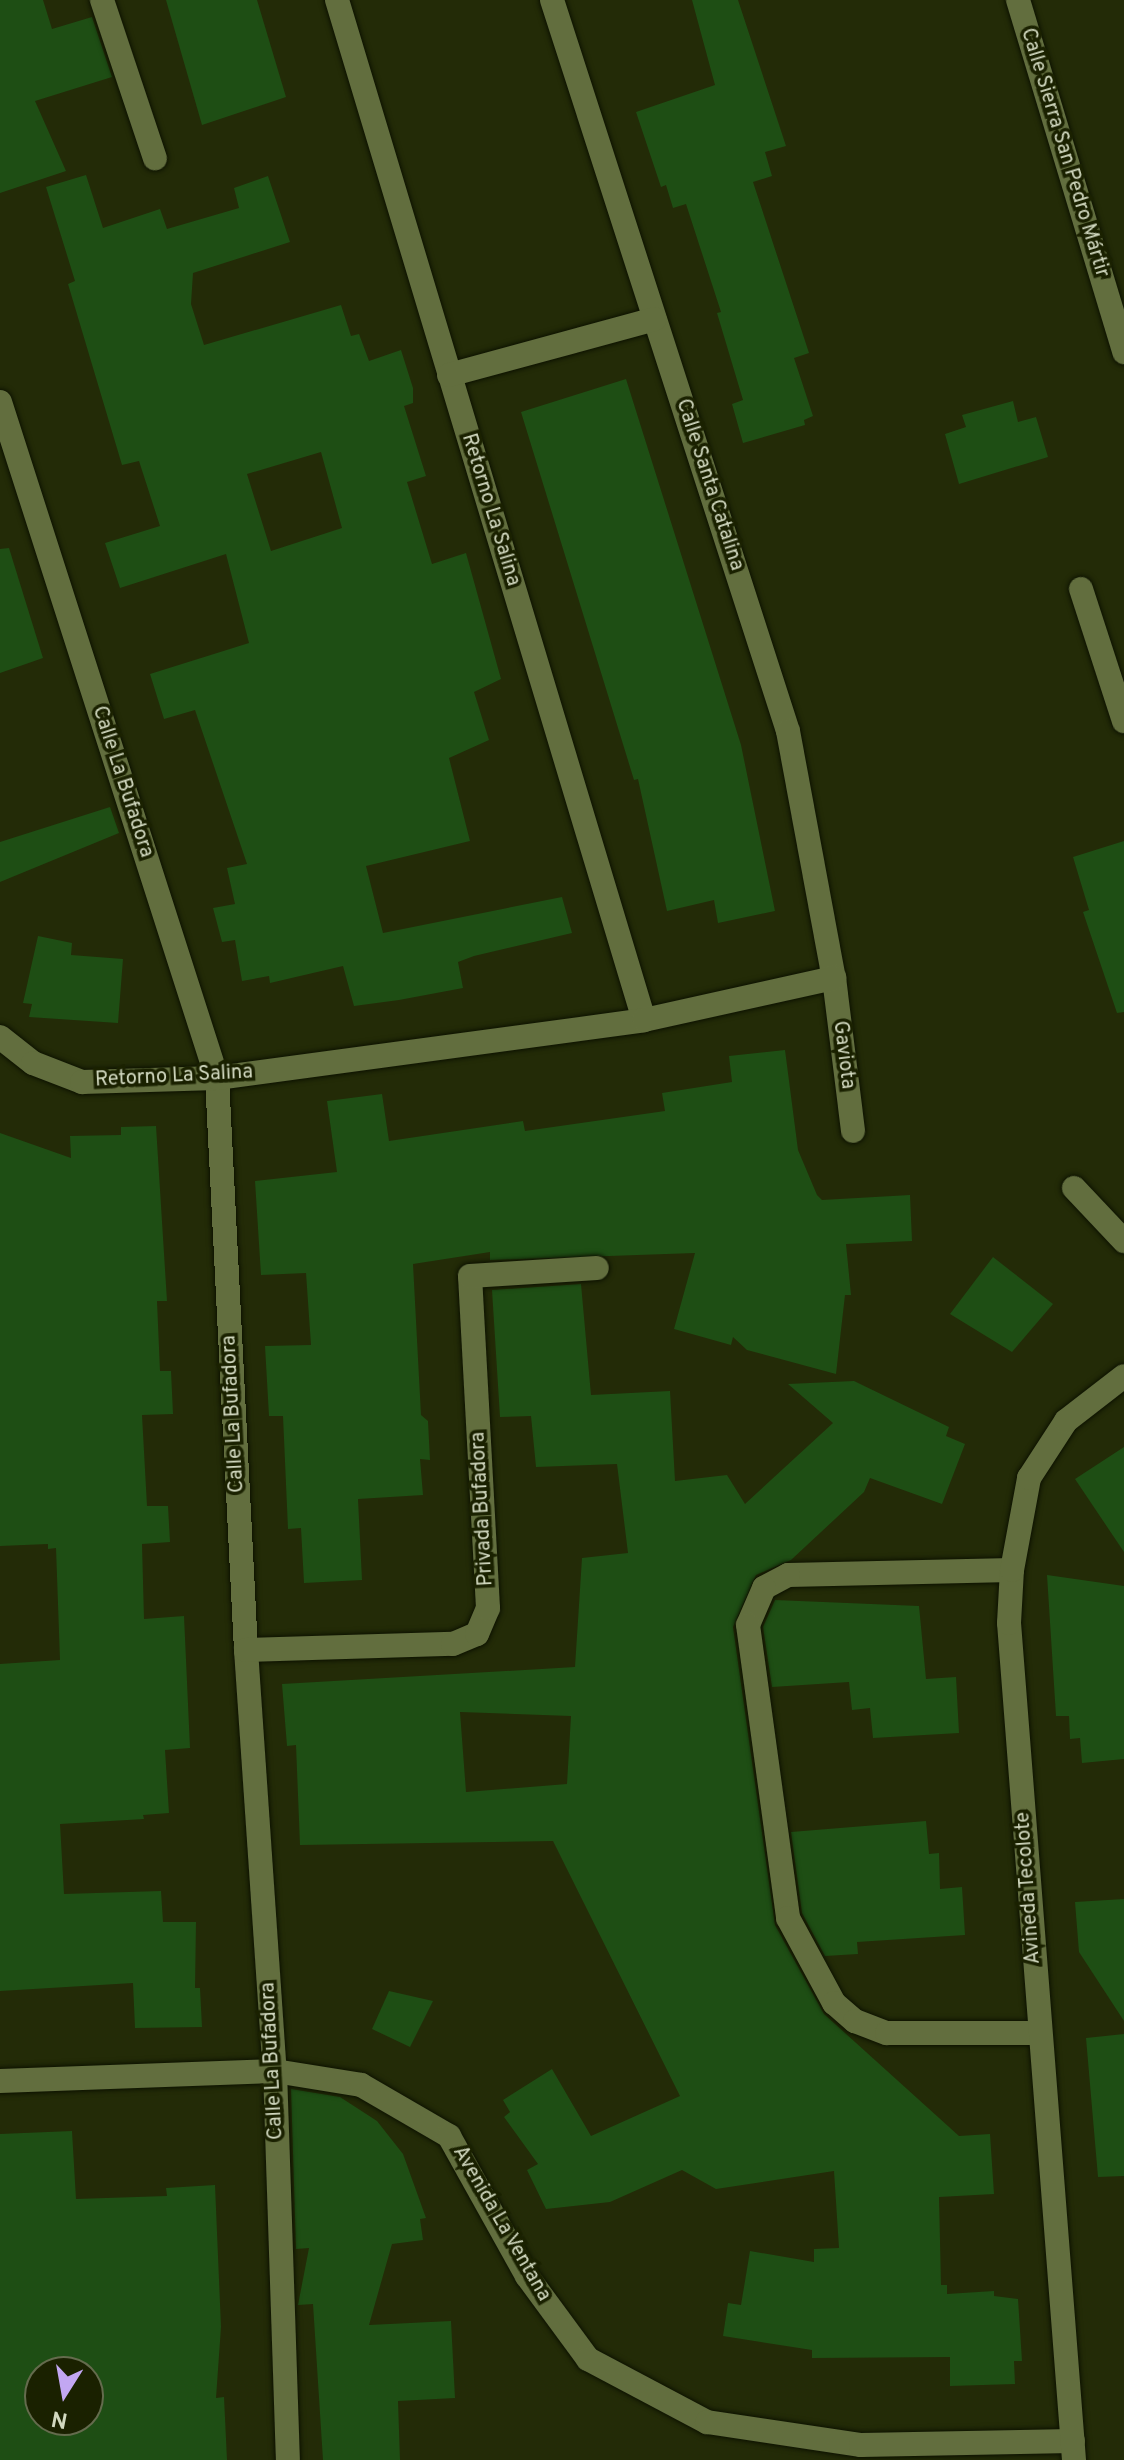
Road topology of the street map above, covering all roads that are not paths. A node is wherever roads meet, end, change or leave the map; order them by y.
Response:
1 (102, 0) edge
2 (337, 0) edge
3 (552, 0) edge
4 (1018, 0) edge
5 (155, 158) dead end
6 (655, 319) junction
7 (1124, 352) edge
8 (449, 375) junction
9 (0, 402) edge
10 (1081, 589) dead end
11 (1118, 688) edge
12 (1124, 721) edge
13 (834, 978) junction
14 (644, 1020) junction
15 (0, 1037) edge
16 (217, 1078) junction
17 (853, 1131) dead end
18 (1074, 1188) dead end
19 (1124, 1241) edge
20 (597, 1268) dead end
21 (1124, 1376) edge
22 (1012, 1570) junction
23 (246, 1650) junction
24 (1040, 2033) junction
25 (275, 2071) junction
26 (0, 2081) edge
27 (1073, 2450) edge
28 (288, 2460) edge

1 - 5 street
2 - 8 street, Retorno La Salina
3 - 6 street, Calle Santa Catalina
4 - 7 street, Calle Sierra San Pedro Mártir
6 - 8 street
6 - 13 street, Calle Santa Catalina
8 - 14 street, Retorno La Salina
9 - 16 street, Calle La Bufadora
10 - 11 street
11 - 12 street
13 - 14 street, Retorno La Salina
13 - 17 street, Gaviota
14 - 16 street, Retorno La Salina
15 - 16 street, Retorno La Salina
16 - 23 street, Calle La Bufadora
18 - 19 street
20 - 23 street, Privada Bufadora
21 - 22 street, Avineda Tecolote
22 - 24 street, Avineda Tecolote
22 - 24 street
23 - 25 street, Calle La Bufadora
24 - 27 street, Avineda Tecolote
25 - 26 street, Avenida La Ventana
25 - 27 street, Avenida La Ventana
25 - 28 street, Calle La Bufadora

